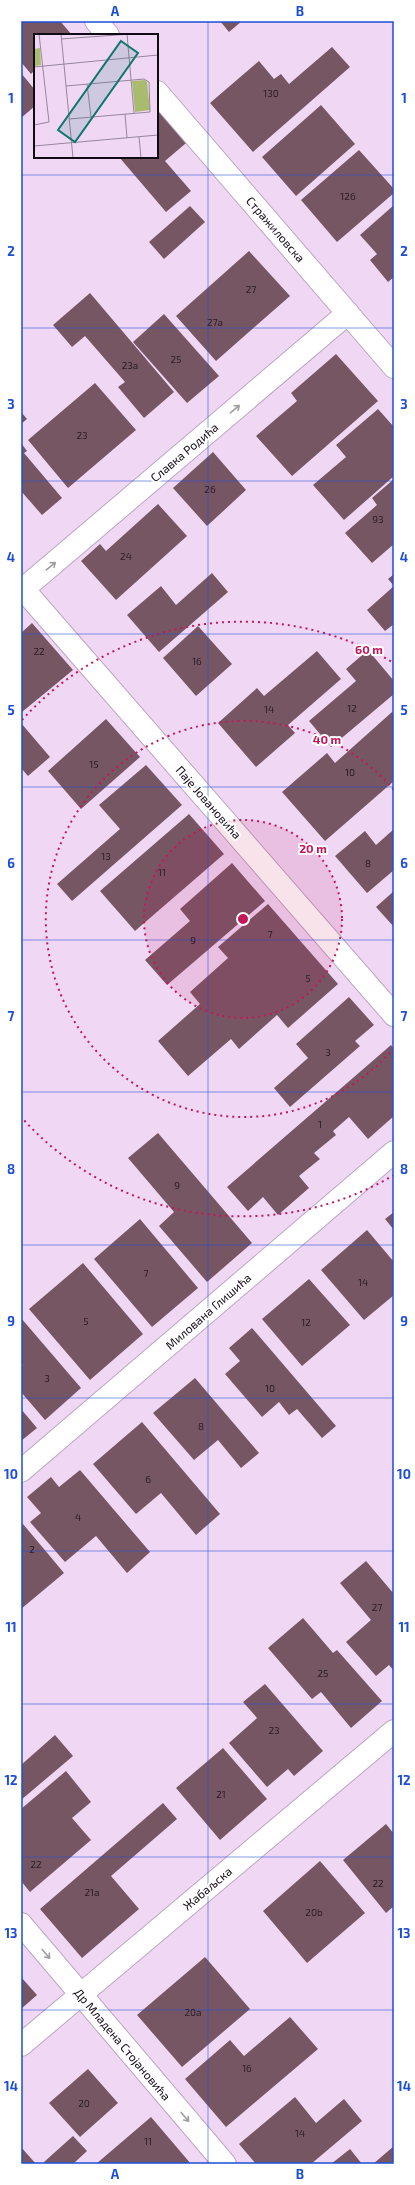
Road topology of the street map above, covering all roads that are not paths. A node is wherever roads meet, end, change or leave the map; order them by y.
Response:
1 (96, 21) edge
2 (107, 34) edge
3 (158, 93) edge
4 (348, 313) junction
5 (394, 367) edge
6 (22, 590) edge
7 (394, 1014) edge
8 (394, 1152) edge
9 (21, 1471) edge
10 (394, 1731) edge
11 (21, 1924) edge
12 (80, 1994) junction
13 (21, 2045) edge
14 (225, 2164) edge

1 - 2 street
3 - 4 street, Стражиловска
4 - 5 street, Стражиловска
6 -> 4 street, Славка Родића
6 - 7 street, Паје Јовановића
8 - 9 street, Милована Глишића
10 - 12 street, Жабаљска
11 -> 12 street, Др Младена Стојановића
12 - 13 street, Жабаљска
12 -> 14 street, Др Младена Стојановића

